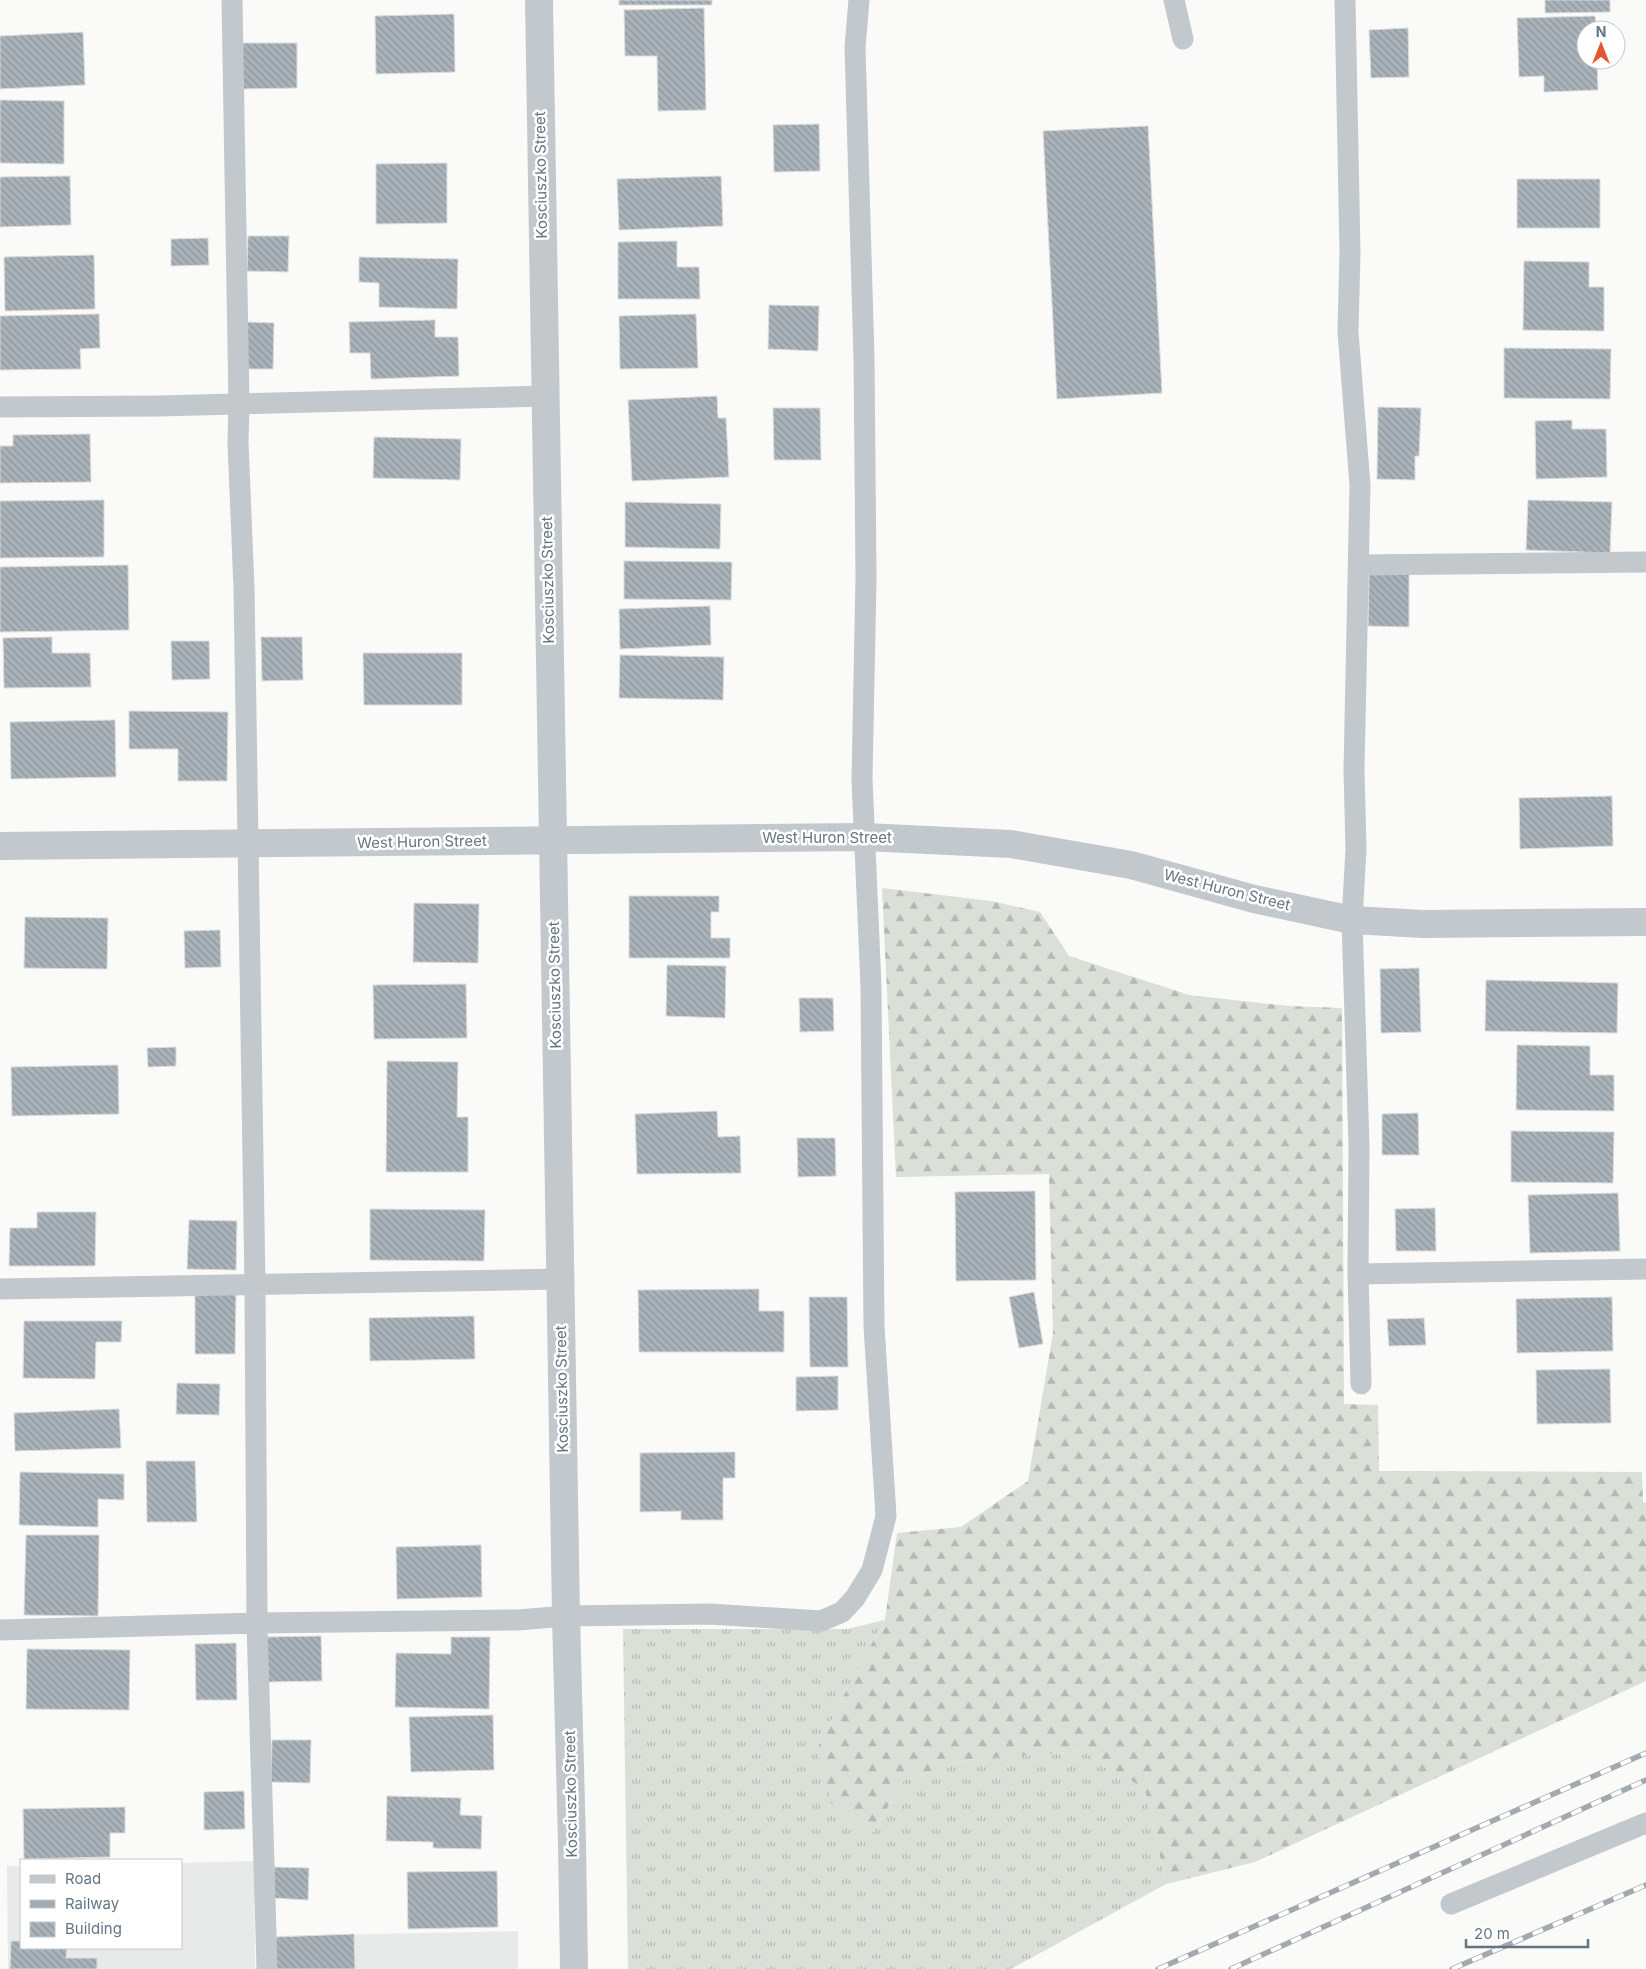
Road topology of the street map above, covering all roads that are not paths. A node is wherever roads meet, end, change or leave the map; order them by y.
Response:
1 (232, 0) edge
2 (539, 0) edge
3 (859, 0) edge
4 (1174, 0) edge
5 (1345, 0) edge
6 (1183, 39) dead end
7 (545, 396) junction
8 (239, 404) junction
9 (0, 407) edge
10 (1646, 562) edge
11 (1359, 565) junction
12 (865, 837) junction
13 (553, 840) junction
14 (248, 844) junction
15 (0, 846) edge
16 (1352, 920) junction
17 (1646, 922) edge
18 (1646, 1269) edge
19 (1358, 1274) junction
20 (561, 1278) junction
21 (255, 1285) junction
22 (0, 1288) edge
23 (1361, 1384) dead end
24 (566, 1616) junction
25 (257, 1623) junction
26 (0, 1630) edge
27 (1646, 1823) edge
28 (1451, 1904) dead end
29 (267, 1969) edge
30 (574, 1969) edge

1 - 8 lane
2 - 7 street, Kosciuszko Street
3 - 12 lane
4 - 6 lane
5 - 11 lane
7 - 8 lane
7 - 13 street, Kosciuszko Street
8 - 9 lane
8 - 14 lane
10 - 11 lane
11 - 16 lane
12 - 13 street, West Huron Street
12 - 16 street, West Huron Street
12 - 24 lane
13 - 14 street, West Huron Street
13 - 20 street, Kosciuszko Street
14 - 15 street, West Huron Street
14 - 21 lane
16 - 17 street, West Huron Street
16 - 19 lane
18 - 19 lane
19 - 23 lane
20 - 21 lane
20 - 24 street, Kosciuszko Street
21 - 22 lane
21 - 25 lane
24 - 25 lane
24 - 30 street, Kosciuszko Street
25 - 26 lane
25 - 29 lane
27 - 28 lane

